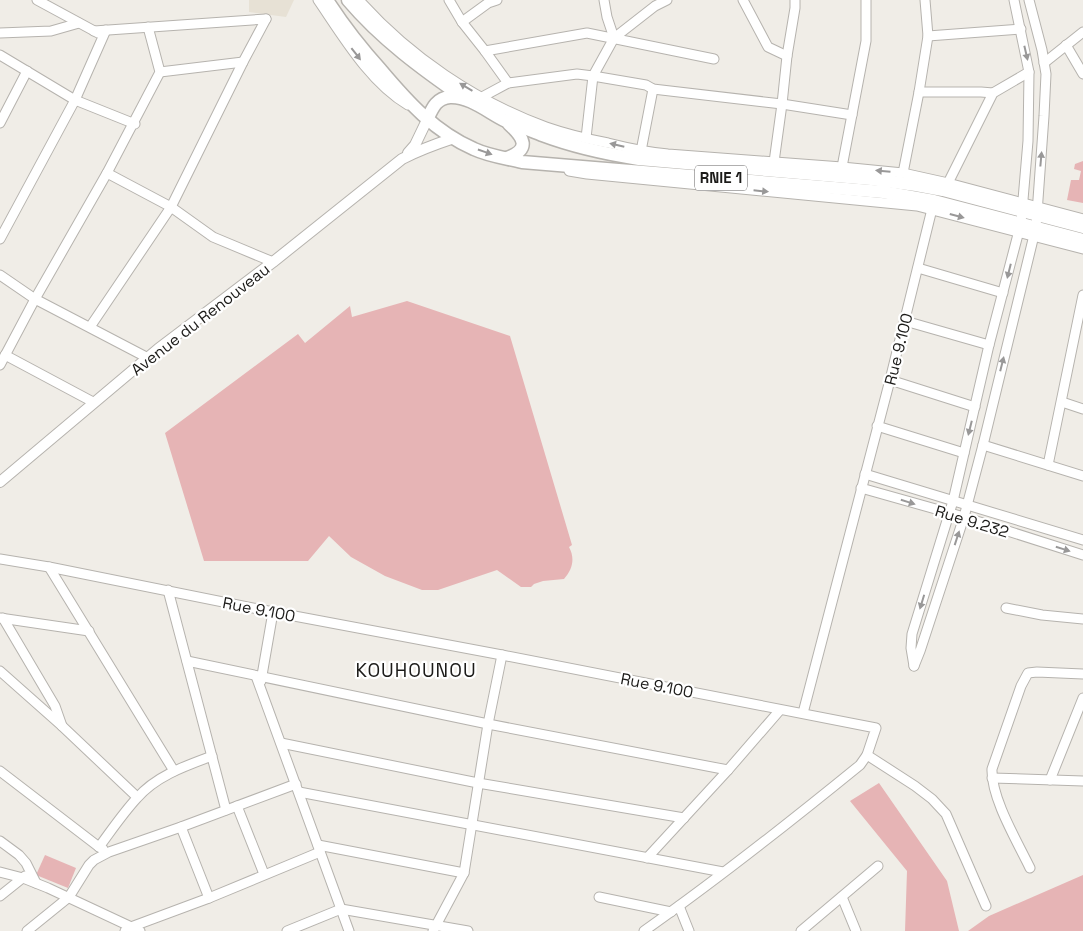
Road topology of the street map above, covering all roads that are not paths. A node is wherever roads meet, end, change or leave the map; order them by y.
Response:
1 (318, 0) edge
2 (327, 0) edge
3 (348, 0) edge
4 (359, 0) edge
5 (448, 0) edge
6 (497, 0) edge
7 (604, 0) edge
8 (668, 0) edge
9 (743, 0) edge
10 (795, 0) edge
11 (866, 0) edge
12 (925, 0) edge
13 (1014, 0) edge
14 (1029, 0) edge
15 (42, 1) edge
16 (462, 22) junction
17 (79, 23) junction
18 (148, 28) junction
19 (1021, 29) junction
20 (1083, 32) edge
21 (104, 33) junction
22 (0, 34) edge
23 (928, 36) junction
24 (614, 38) junction
25 (1066, 46) junction
26 (485, 51) junction
27 (0, 55) edge
28 (786, 56) junction
29 (714, 59) dead end
30 (243, 62) junction
31 (1044, 63) junction
32 (27, 71) junction
33 (160, 72) junction
34 (1030, 72) junction
35 (1083, 74) edge
36 (593, 76) junction
37 (508, 84) junction
38 (653, 89) junction
39 (919, 92) junction
40 (993, 93) junction
41 (476, 99) junction
42 (75, 100) junction
43 (782, 104) junction
44 (852, 115) junction
45 (423, 116) junction
46 (505, 120) junction
47 (0, 123) edge
48 (134, 124) junction
49 (454, 138) junction
50 (586, 138) junction
51 (641, 151) junction
52 (507, 158) junction
53 (402, 159) junction
54 (522, 162) junction
55 (774, 162) junction
56 (842, 167) junction
57 (107, 173) junction
58 (903, 173) junction
59 (948, 183) junction
60 (171, 207) junction
61 (932, 209) junction
62 (1021, 217) junction
63 (1083, 219) edge
64 (1036, 221) junction
65 (1083, 227) edge
66 (0, 239) edge
67 (1083, 240) edge
68 (1083, 249) edge
69 (273, 262) junction
70 (918, 268) junction
71 (0, 275) edge
72 (1003, 293) junction
73 (1083, 295) edge
74 (35, 299) junction
75 (905, 321) junction
76 (90, 327) junction
77 (989, 345) junction
78 (5, 355) junction
79 (148, 358) junction
80 (0, 365) edge
81 (890, 380) junction
82 (93, 402) junction
83 (1062, 402) junction
84 (975, 407) junction
85 (1083, 409) edge
86 (877, 426) junction
87 (983, 445) junction
88 (964, 453) junction
89 (1048, 465) junction
90 (865, 474) junction
91 (1083, 476) edge
92 (0, 482) edge
93 (861, 488) junction
94 (953, 501) junction
95 (966, 505) junction
96 (949, 514) junction
97 (964, 518) junction
98 (1083, 540) edge
99 (1083, 555) edge
100 (0, 559) edge
101 (49, 567) junction
102 (927, 585) junction
103 (168, 590) junction
104 (940, 590) junction
105 (1006, 608) dead end
106 (273, 612) junction
107 (2, 618) edge
108 (1083, 619) edge
109 (89, 631) junction
110 (502, 655) junction
111 (187, 661) junction
112 (0, 671) edge
113 (1083, 674) edge
114 (259, 680) junction
115 (1083, 698) edge
116 (780, 710) junction
117 (803, 713) junction
118 (488, 724) junction
119 (62, 726) junction
120 (281, 743) junction
121 (867, 755) junction
122 (212, 756) junction
123 (728, 770) junction
124 (0, 771) edge
125 (174, 771) junction
126 (992, 778) junction
127 (1050, 780) junction
128 (1083, 781) edge
129 (478, 783) junction
130 (297, 788) junction
131 (137, 798) junction
132 (237, 806) junction
133 (226, 810) junction
134 (684, 818) junction
135 (472, 825) junction
136 (182, 828) junction
137 (0, 841) edge
138 (98, 847) junction
139 (319, 849) junction
140 (109, 852) junction
141 (647, 858) junction
142 (878, 866) dead end
143 (1030, 868) dead end
144 (0, 872) edge
145 (723, 872) junction
146 (464, 873) junction
147 (264, 874) junction
148 (26, 875) junction
149 (0, 896) edge
150 (69, 897) junction
151 (599, 897) dead end
152 (842, 897) junction
153 (209, 898) junction
154 (679, 906) junction
155 (986, 906) dead end
156 (341, 909) junction
157 (671, 912) junction
158 (435, 928) edge
159 (128, 929) edge
160 (27, 931) edge
161 (140, 931) edge
162 (287, 931) edge
163 (350, 931) edge
164 (468, 931) edge
165 (644, 931) edge
166 (689, 931) edge
167 (801, 931) edge
168 (856, 931) edge

1 -> 45 street
2 - 45 highway, RNIE 1
3 - 41 highway, RNIE 1
41 -> 4 street
5 - 16 street
6 - 16 street
7 - 24 street
8 - 24 street
9 - 28 street
10 - 28 street
11 - 44 street
12 - 23 street
13 - 19 street
14 - 31 street
15 - 17 street
16 - 26 street
17 - 21 street
17 - 22 street
18 - 21 street
18 - 30 street
18 - 33 street
19 - 23 street
19 -> 34 street
20 - 25 street
21 - 42 street
23 - 39 street
24 - 26 street
24 - 29 street
24 - 36 street
25 - 31 street
25 - 35 street
26 - 37 street
27 - 32 street
28 - 43 street
30 - 33 street
30 - 60 street
64 -> 31 street
32 - 42 street
32 - 47 street
33 - 48 street
34 - 40 street
34 - 62 street
36 - 37 street
36 - 38 street
36 - 50 street
37 - 41 street
38 - 43 street
38 - 51 street
39 - 40 street
39 - 58 street
40 - 59 street
41 - 45 highway
41 - 46 highway, RNIE 1
41 - 50 street
42 - 48 street
42 - 66 street
43 - 44 street
43 - 55 street
44 - 56 street
45 - 49 highway, RNIE 1
45 - 53 main road, Avenue du Renouveau
46 - 52 highway
46 - 62 highway, RNIE 1
48 - 57 street
49 -> 52 highway, RNIE 1
49 - 53 main road, Avenue du Renouveau
51 -> 50 street
51 - 55 street
52 - 54 highway, RNIE 1
53 - 69 main road, Avenue du Renouveau
54 -> 61 street
54 - 62 highway, RNIE 1
55 - 56 street
58 -> 56 street
57 - 60 street
57 - 74 street
58 - 59 street
59 - 62 street
60 - 69 street
60 - 76 street
61 -> 62 street
61 - 70 street, Rue 9.100
62 - 64 highway, RNIE 1
62 - 64 street
62 -> 72 street
63 - 64 street
64 - 65 highway, RNIE 1
64 - 67 highway, RNIE 1
64 - 68 street
87 -> 64 street
69 - 79 main road, Avenue du Renouveau
70 - 72 street
70 - 75 street, Rue 9.100
71 - 74 street
72 - 77 street
73 - 83 street
74 - 76 street
74 - 78 street
75 - 77 street
75 - 81 street, Rue 9.100
76 - 79 street
77 - 84 street
78 - 80 street
78 - 82 street
79 - 82 main road, Avenue du Renouveau
81 - 84 street
81 - 86 street, Rue 9.100
82 - 92 main road, Avenue du Renouveau
83 - 85 street
83 - 89 street
84 -> 88 street
86 - 88 street
86 - 90 street, Rue 9.100
87 - 89 street
87 - 95 street
88 - 94 street
89 - 91 street
90 - 93 street, Rue 9.100
90 - 94 street, Rue 9.232
93 -> 96 street, Rue 9.232
93 - 117 street, Rue 9.100
94 - 95 street, Rue 9.232
94 - 96 street
95 - 97 street
95 - 98 street, Rue 9.232
96 - 97 street, Rue 9.232
96 - 102 street
97 -> 99 street, Rue 9.232
104 -> 97 street
100 - 101 street, Rue 9.100
101 - 103 street, Rue 9.100
101 - 109 street
102 - 104 street
102 -> 104 street
103 - 106 street, Rue 9.100
103 - 111 street
105 - 108 street
106 - 110 street, Rue 9.100
106 - 114 street
107 - 109 street
107 - 119 street
109 - 125 street
110 - 116 street, Rue 9.100
110 - 118 street
111 - 114 street
111 - 122 street
112 - 119 street
113 - 126 street
114 - 118 street
114 - 120 street
115 - 127 street
116 - 117 street, Rue 9.100
116 - 123 street
117 - 121 street
118 - 123 street
118 - 129 street
119 - 131 street
120 - 129 street
120 - 130 street
121 - 145 street
121 - 155 street
122 - 125 street
122 - 133 street
123 - 134 street
124 - 138 street
125 - 131 street
126 - 127 street
126 - 143 street
127 - 128 street
129 - 134 street
129 - 135 street
130 - 132 street
130 - 135 street
130 - 139 street
131 - 138 street
132 - 133 street
132 - 147 street
133 - 136 street
134 - 141 street
135 - 141 street
135 - 146 street
136 - 140 street
136 - 153 street
137 - 148 street
138 - 140 street
139 - 146 street
139 - 147 street
139 - 156 street
140 - 150 street
141 - 145 street
142 - 152 street
144 - 148 street
145 - 154 street
146 - 158 street
147 - 153 street
148 - 149 street
148 - 150 street
150 - 159 street
150 - 160 street
151 - 157 street
152 - 167 street
152 - 168 street
153 - 159 street
154 - 157 street
154 - 166 street
156 - 158 street
156 - 162 street
156 - 163 street
157 - 165 street
158 - 164 street
159 - 161 street

